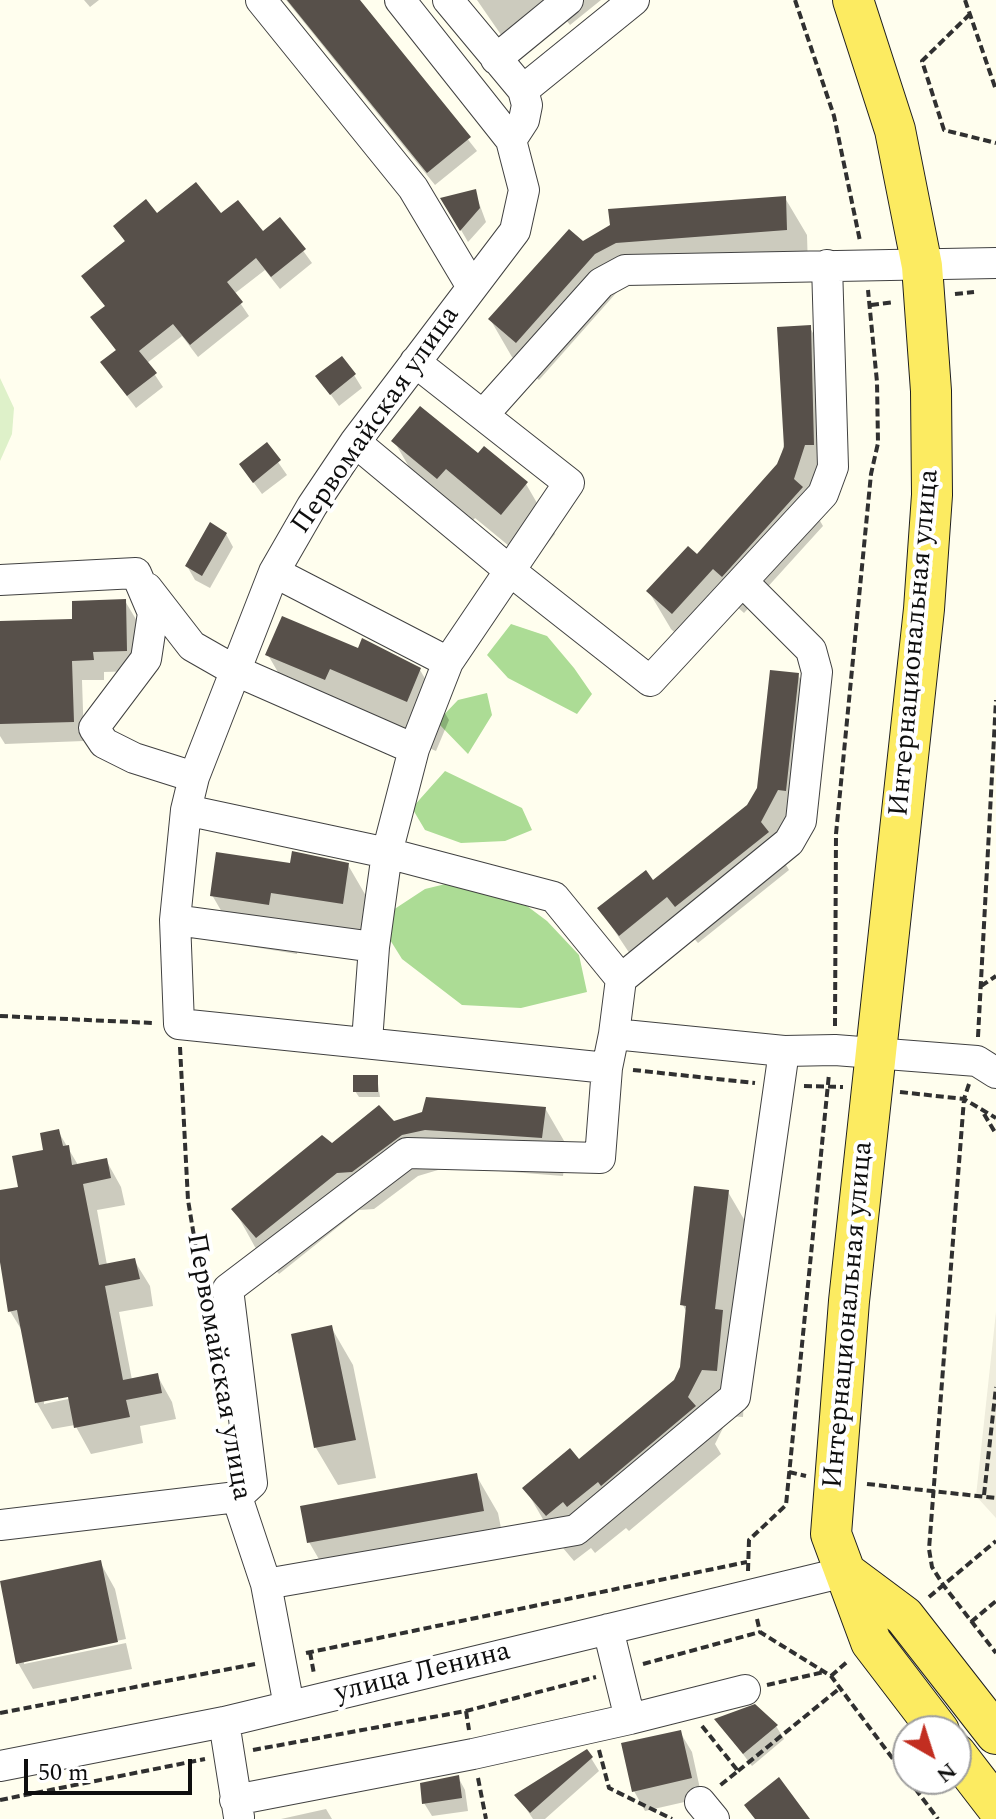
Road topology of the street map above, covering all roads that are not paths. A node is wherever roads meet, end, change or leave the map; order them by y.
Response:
1 (261, 0) edge
2 (400, 0) edge
3 (448, 0) edge
4 (568, 0) edge
5 (634, 0) edge
6 (853, 0) edge
7 (496, 59) junction
8 (523, 90) junction
9 (511, 140) junction
10 (996, 263) edge
11 (827, 265) junction
12 (922, 266) junction
13 (472, 287) junction
14 (415, 362) junction
15 (483, 415) junction
16 (355, 442) junction
17 (509, 570) junction
18 (274, 572) junction
19 (136, 573) junction
20 (0, 580) edge
21 (743, 582) junction
22 (448, 662) junction
23 (234, 670) junction
24 (414, 749) junction
25 (194, 777) junction
26 (186, 810) junction
27 (387, 853) junction
28 (175, 920) junction
29 (374, 947) junction
30 (621, 979) junction
31 (614, 1034) junction
32 (367, 1041) junction
33 (784, 1051) junction
34 (875, 1055) junction
35 (987, 1067) edge
36 (607, 1068) junction
37 (237, 1497) junction
38 (0, 1525) edge
39 (845, 1572) junction
40 (266, 1584) junction
41 (608, 1629) junction
42 (745, 1690) road end
43 (289, 1706) junction
44 (927, 1715) edge
45 (630, 1719) junction
46 (224, 1722) junction
47 (996, 1734) edge
48 (0, 1766) edge
49 (972, 1775) edge
50 (996, 1806) edge
51 (237, 1810) edge

1 - 13 street
2 - 9 street, Первомайская улица
3 - 7 street
4 - 7 street
5 - 8 street
6 - 12 main road, Интернациональная улица
7 - 8 street
8 - 9 street
9 - 13 street, Первомайская улица
10 - 12 street
11 - 12 street
11 - 15 street
11 - 21 street
12 - 34 main road, Интернациональная улица
13 - 14 street, Первомайская улица
14 - 15 street
14 - 16 street, Первомайская улица
15 - 17 street
16 - 17 street
16 - 18 street, Первомайская улица
17 - 21 street
17 - 22 street
18 - 22 street
18 - 23 street, Первомайская улица
19 - 20 street
19 - 23 street
19 - 25 street
21 - 30 street
22 - 24 street
23 - 24 street
23 - 25 street, Первомайская улица
24 - 27 street
25 - 26 street, Первомайская улица
26 - 27 street
26 - 28 street, Первомайская улица
27 - 29 street
27 - 30 street
28 - 29 street
28 - 32 street, Первомайская улица
29 - 32 street
30 - 31 street
31 - 33 street
31 - 36 street
32 - 36 street
33 - 34 street
33 - 40 street
34 - 35 street
34 - 39 main road, Интернациональная улица
36 - 37 street
37 - 38 street
37 - 40 street, Первомайская улица
39 - 41 street, улица Ленина
39 - 44 main road
39 - 47 main road
40 - 43 street, Первомайская улица
41 - 43 street, улица Ленина
41 - 45 street
42 - 45 street
43 - 46 street, улица Ленина
45 - 51 street
46 - 48 street, улица Ленина
46 - 51 street
49 - 50 main road

